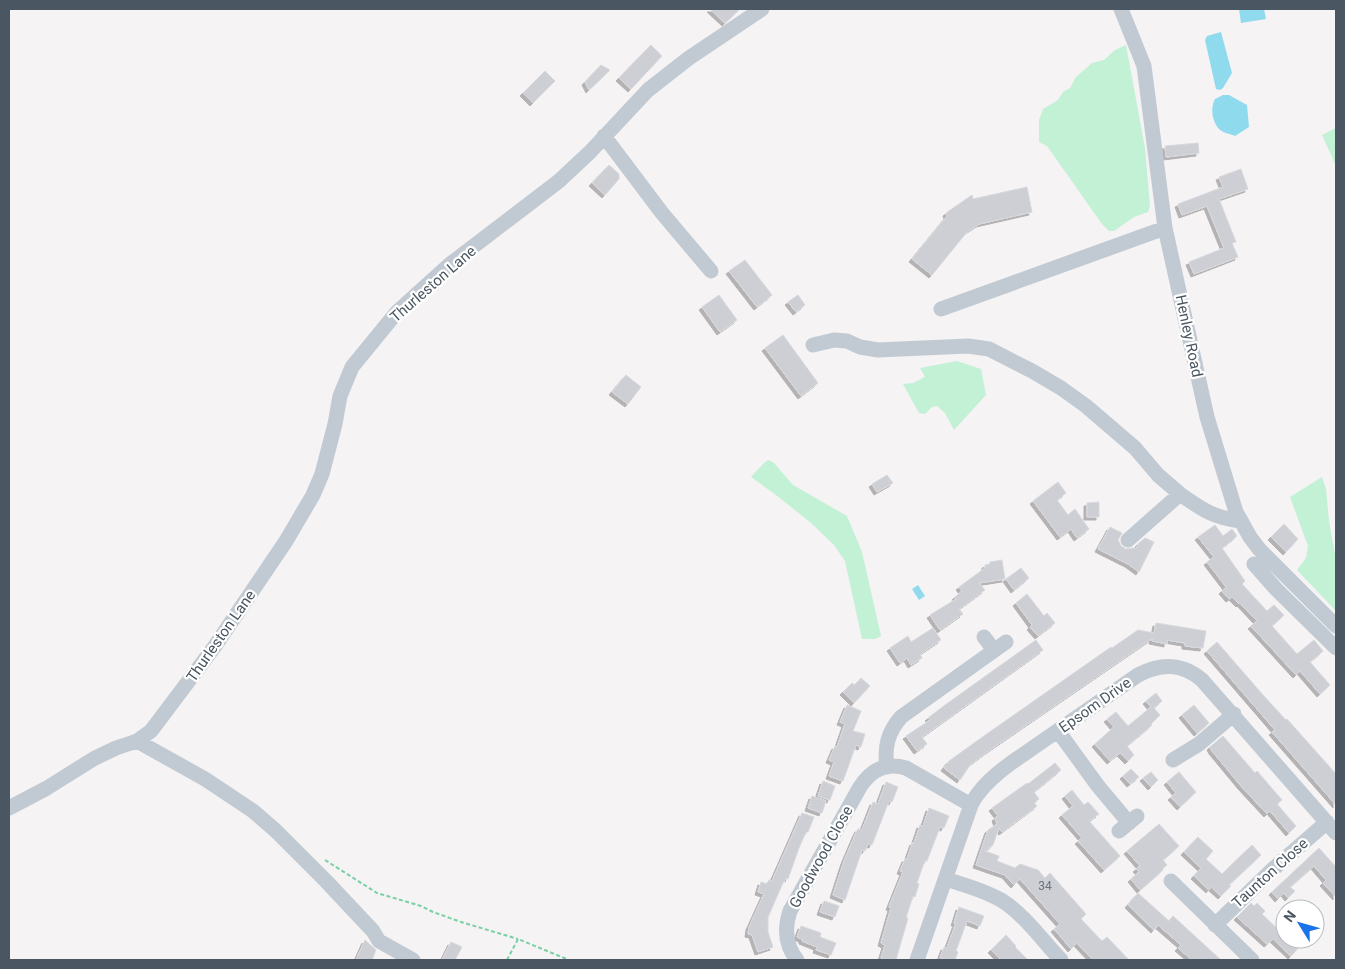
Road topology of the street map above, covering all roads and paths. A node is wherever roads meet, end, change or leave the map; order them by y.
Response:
1 (762, 9) edge
2 (1121, 9) edge
3 (604, 136) junction
4 (1165, 228) junction
5 (712, 270) dead end
6 (941, 309) dead end
7 (813, 345) dead end
8 (1180, 494) junction
9 (1240, 521) junction
10 (1128, 540) dead end
11 (1254, 564) dead end
12 (1296, 586) junction
13 (1285, 598) junction
14 (1336, 626) edge
15 (984, 637) dead end
16 (1336, 648) edge
17 (1234, 714) junction
18 (1058, 731) junction
19 (137, 741) junction
20 (1173, 760) dead end
21 (887, 766) junction
22 (971, 805) junction
23 (9, 808) edge
24 (1128, 824) dead end
25 (1332, 828) edge
26 (322, 858) dead end
27 (946, 879) junction
28 (1171, 881) dead end
29 (1215, 925) junction
30 (518, 939) junction
31 (413, 960) edge
32 (507, 960) edge
33 (569, 960) edge
34 (797, 960) edge
35 (916, 960) edge
36 (1061, 960) edge
37 (1252, 960) edge

1 - 3 street, Thurleston Lane
2 - 4 street, Henley Road
3 - 5 street
3 - 19 street, Thurleston Lane
4 - 6 street
4 - 9 street, Henley Road
7 - 8 street
8 - 9 street
8 - 10 street
9 - 12 street, Henley Road
11 - 13 street
12 - 13 street
12 - 14 street, Henley Road
13 - 16 street
15 - 21 street
17 - 18 street, Epsom Drive
17 - 20 street
17 - 25 street, Epsom Drive
18 - 22 street, Epsom Drive
18 - 24 street
19 - 23 street, Thurleston Lane
19 - 31 street
21 - 22 street
21 - 34 street, Goodwood Close
22 - 27 street, Epsom Drive
25 - 29 street, Taunton Close
26 - 30 path
27 - 35 street, Epsom Drive
27 - 36 street
28 - 29 street
29 - 37 street
30 - 32 path
30 - 33 path

